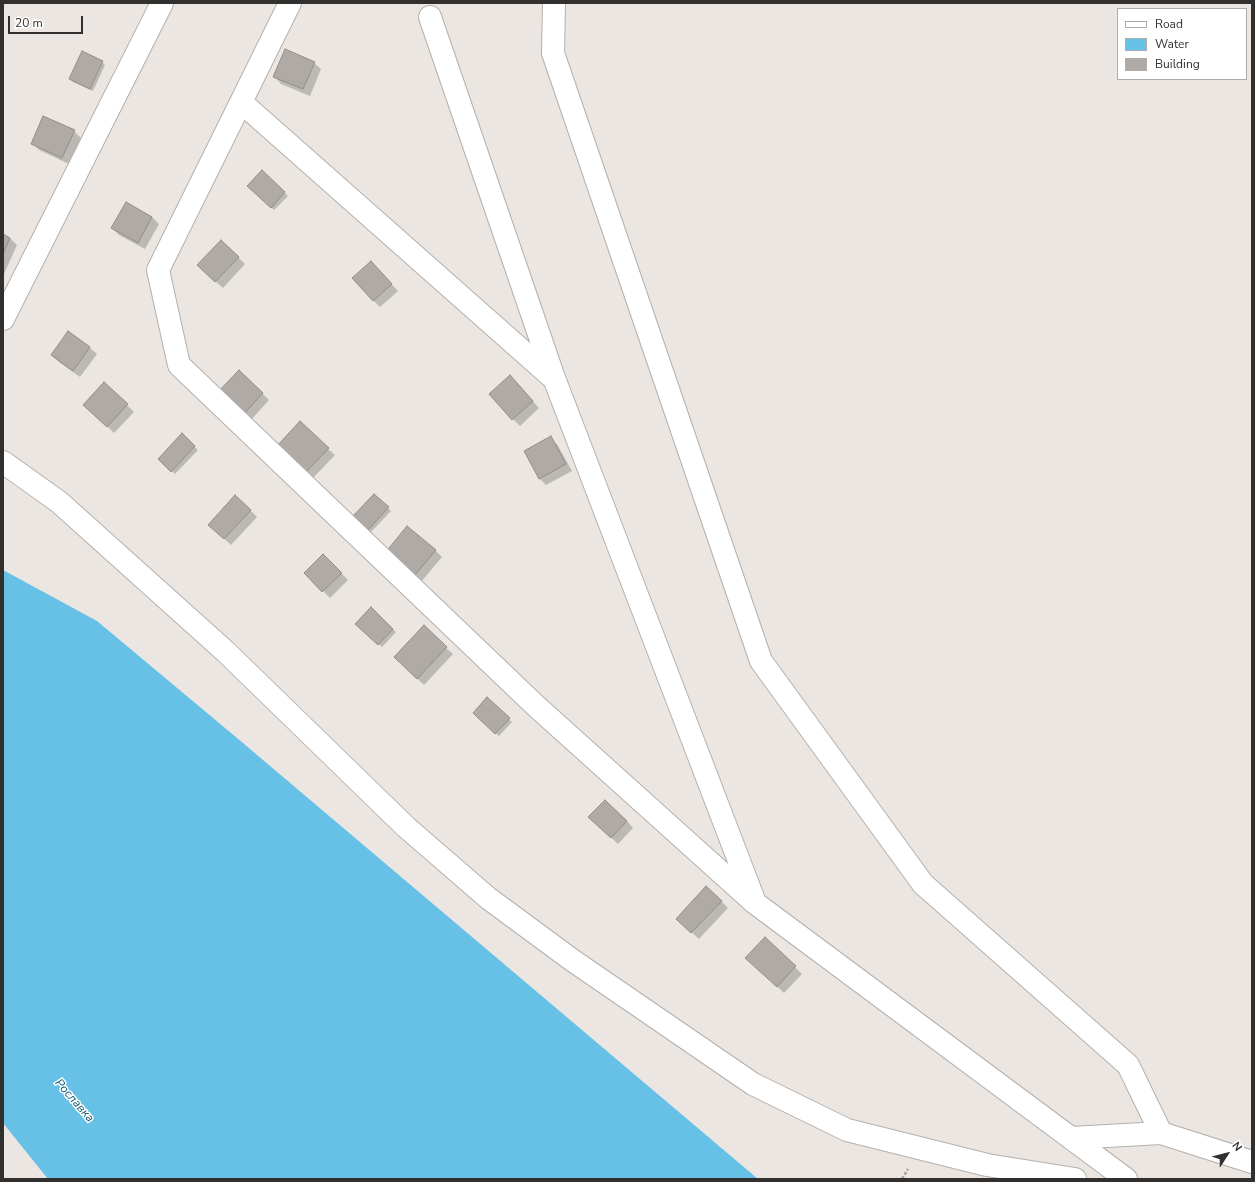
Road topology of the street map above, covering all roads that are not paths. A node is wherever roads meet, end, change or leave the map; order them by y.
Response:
1 (162, 3) edge
2 (290, 3) edge
3 (554, 3) edge
4 (430, 17) dead end
5 (241, 102) junction
6 (3, 319) edge
7 (554, 378) junction
8 (3, 462) edge
9 (755, 903) junction
10 (1161, 1133) junction
11 (1072, 1138) junction
12 (1252, 1162) edge
13 (1075, 1179) edge
14 (1126, 1179) edge

1 - 6 street
2 - 5 street
3 - 10 street
4 - 7 street
5 - 7 street
5 - 9 street
7 - 9 street
8 - 13 street
9 - 11 street
10 - 11 street
10 - 12 street
11 - 14 street

